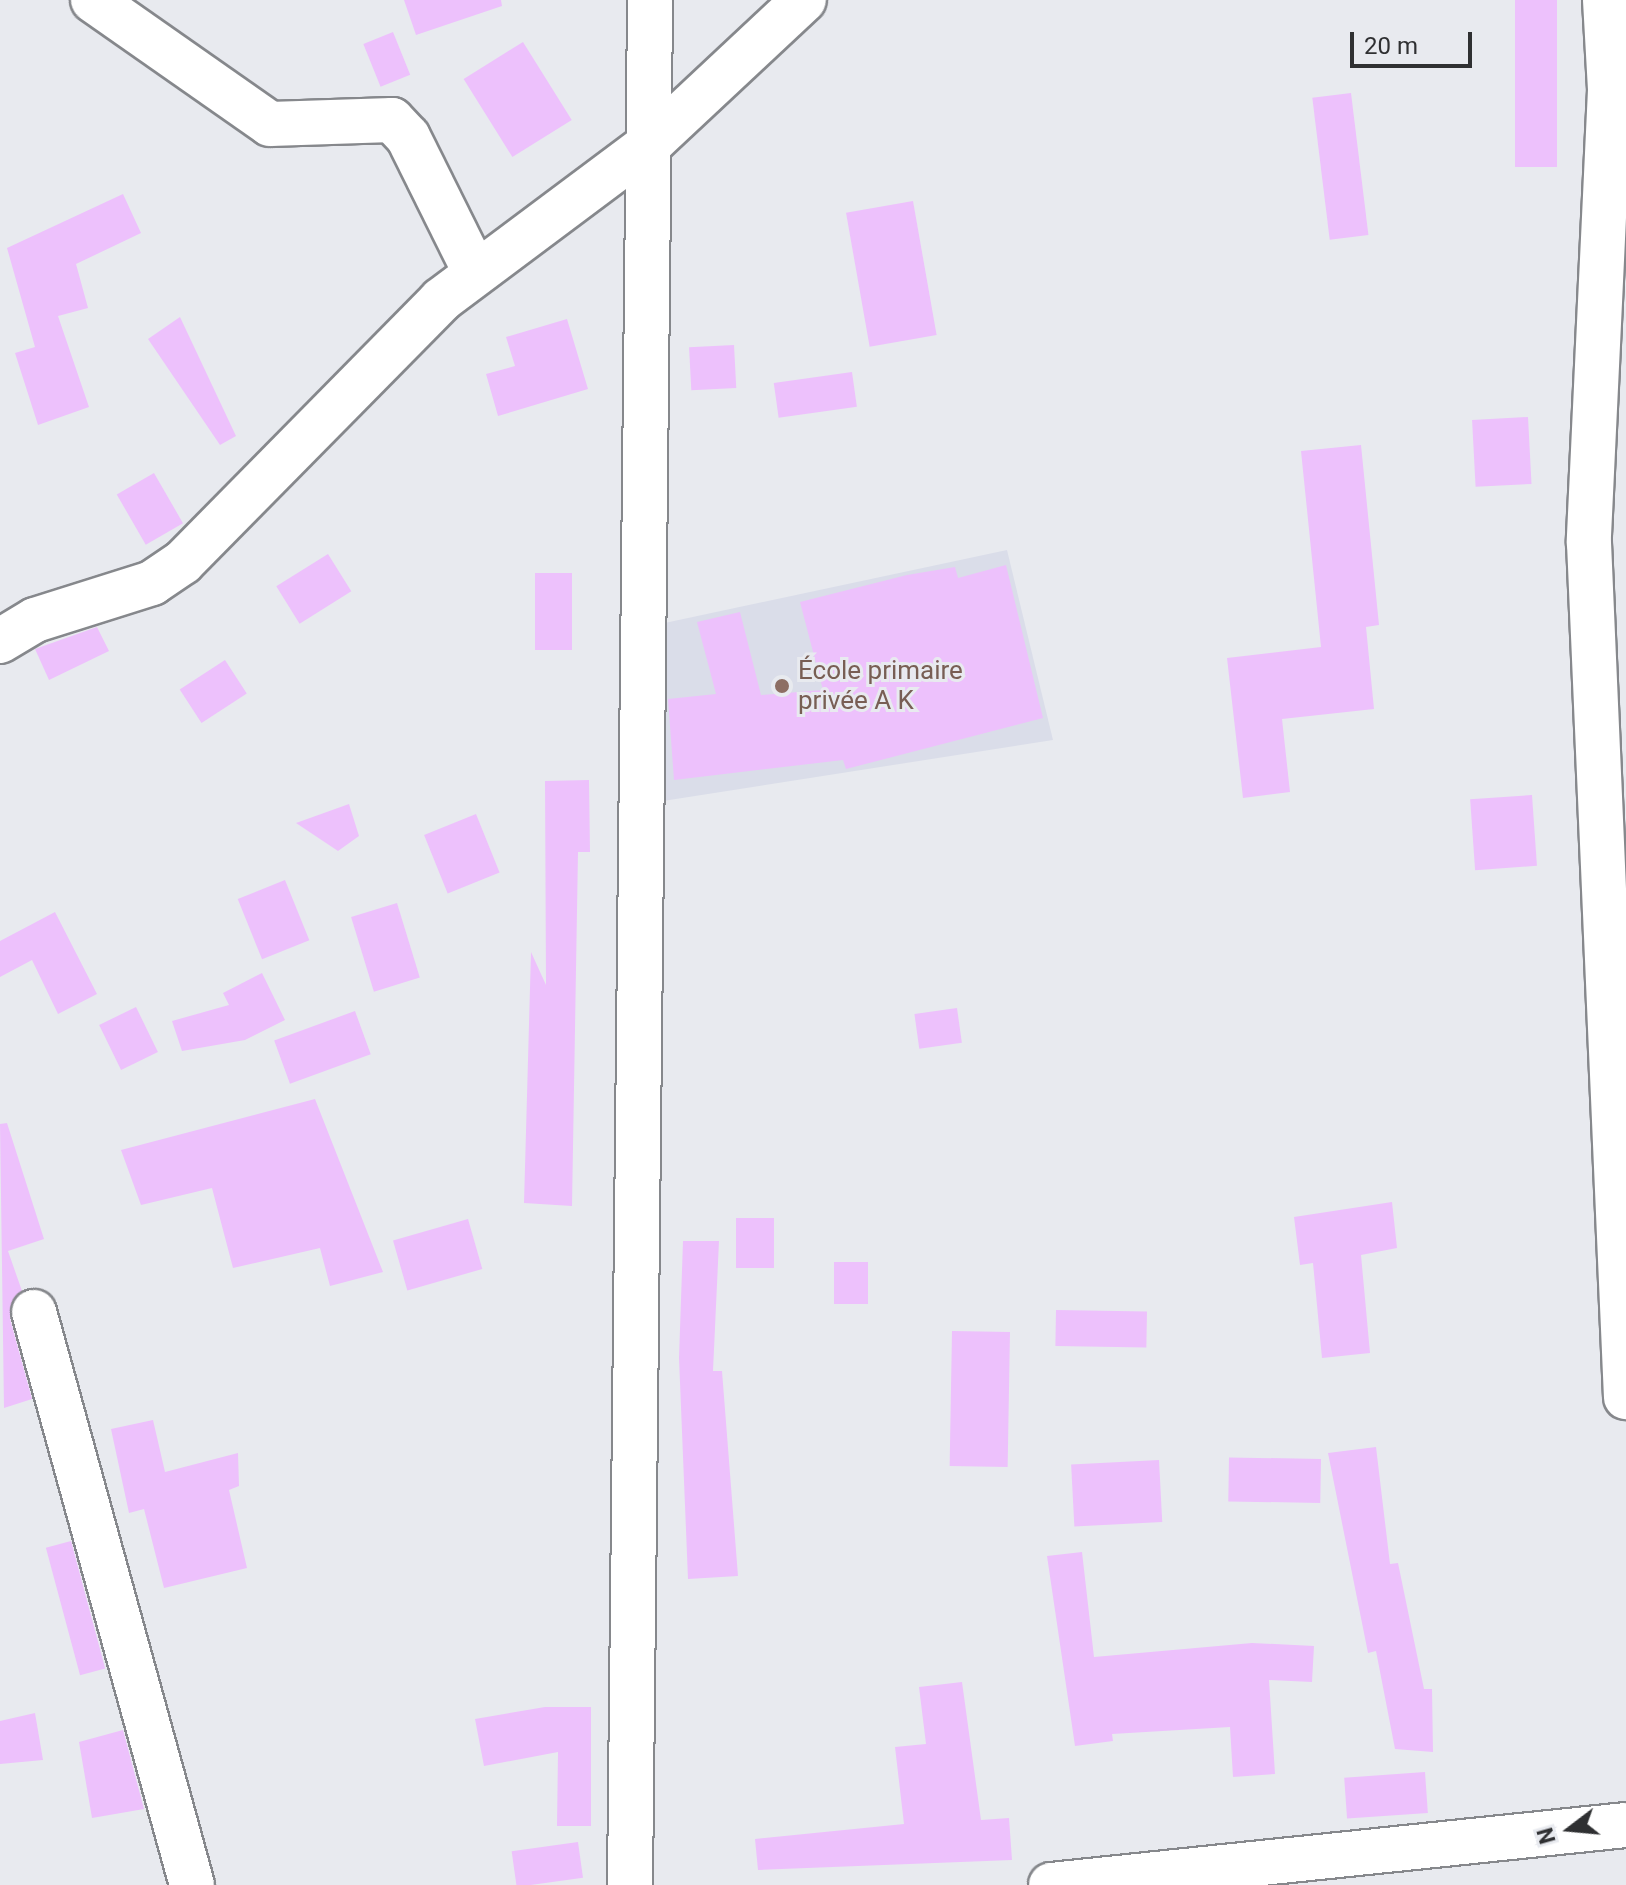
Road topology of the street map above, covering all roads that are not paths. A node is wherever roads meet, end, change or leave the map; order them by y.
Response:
1 (93, 0) edge
2 (650, 0) edge
3 (804, 0) edge
4 (1605, 0) edge
5 (1618, 89) edge
6 (652, 142) junction
7 (475, 272) junction
8 (1612, 371) edge
9 (1608, 538) edge
10 (0, 641) edge
11 (34, 1312) dead end
12 (1626, 1397) edge
13 (1626, 1825) edge
14 (192, 1885) edge
15 (630, 1885) edge
16 (1051, 1885) edge

1 - 7 street
2 - 6 street
3 - 6 street
4 - 5 street
5 - 8 street
6 - 7 street
6 - 15 street
7 - 10 street
8 - 9 street
9 - 12 street
11 - 14 street
13 - 16 street

